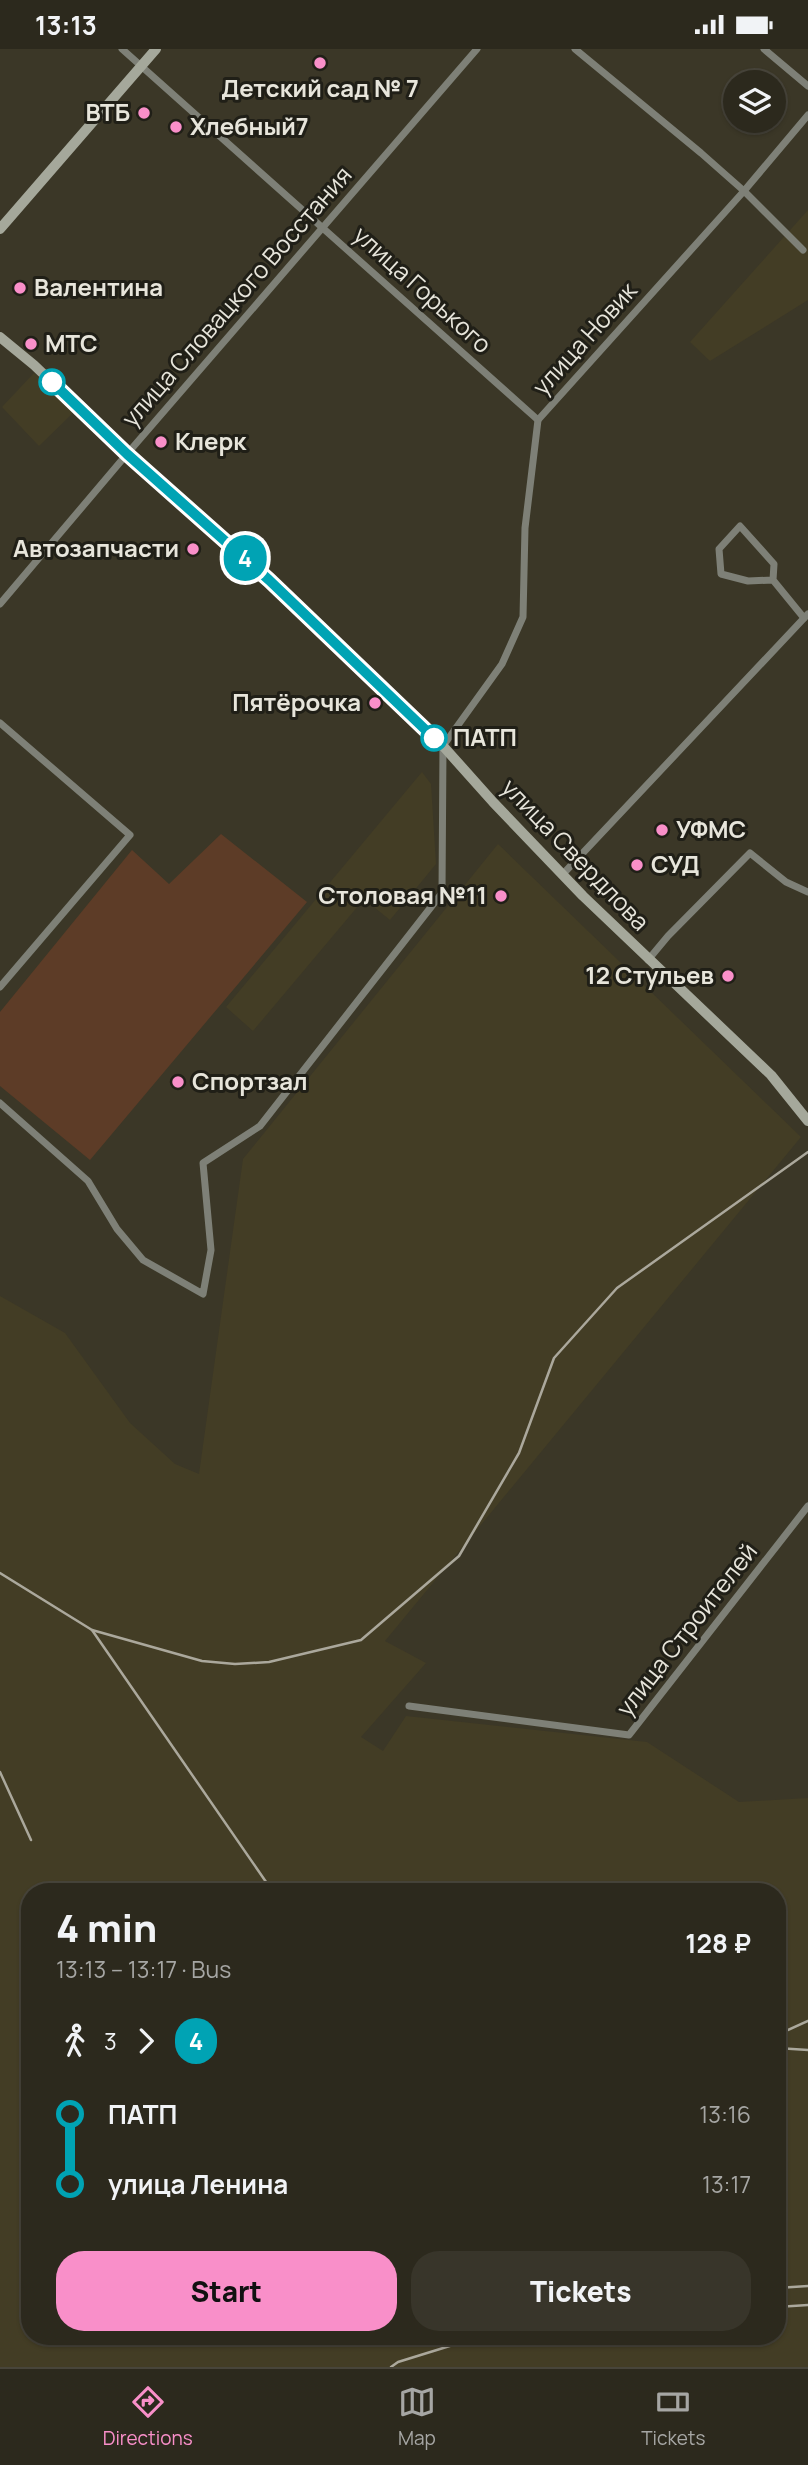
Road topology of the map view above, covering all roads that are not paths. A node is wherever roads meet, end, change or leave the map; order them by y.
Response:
1 (122, 49) edge
2 (156, 49) edge
3 (477, 49) edge
4 (575, 49) edge
5 (764, 49) edge
6 (141, 66) junction
7 (808, 86) edge
8 (808, 115) edge
9 (744, 191) junction
10 (323, 226) junction
11 (0, 229) edge
12 (803, 250) dead end
13 (0, 337) edge
14 (538, 420) junction
15 (127, 454) junction
16 (774, 580) junction
17 (0, 604) edge
18 (806, 616) edge
19 (0, 723) edge
20 (443, 746) junction
21 (563, 874) junction
22 (808, 892) edge
23 (648, 960) junction
24 (0, 987) edge
25 (0, 1103) edge
26 (808, 1121) edge
27 (808, 1506) edge
28 (409, 1706) dead end

1 - 6 street, улица Горького
2 - 6 main road
3 - 10 street, улица Словацкого Восстания
4 - 9 street
5 - 7 street
6 - 10 street, улица Горького
6 - 11 main road
8 - 9 street, улица Новик
9 - 12 street
9 - 14 street, улица Новик
10 - 14 street, улица Горького
10 - 15 street, улица Словацкого Восстания
13 - 15 main road, улица Свердлова
14 - 20 street, улица Новик
15 - 17 street, улица Словацкого Восстания
15 - 20 main road, улица Свердлова
16 - 16 street
16 - 18 street
18 - 21 street
19 - 24 street
20 - 21 main road, улица Свердлова
20 - 25 street
21 - 23 main road, улица Свердлова
22 - 23 street
23 - 26 main road, улица Свердлова
27 - 28 street, улица Строителей

